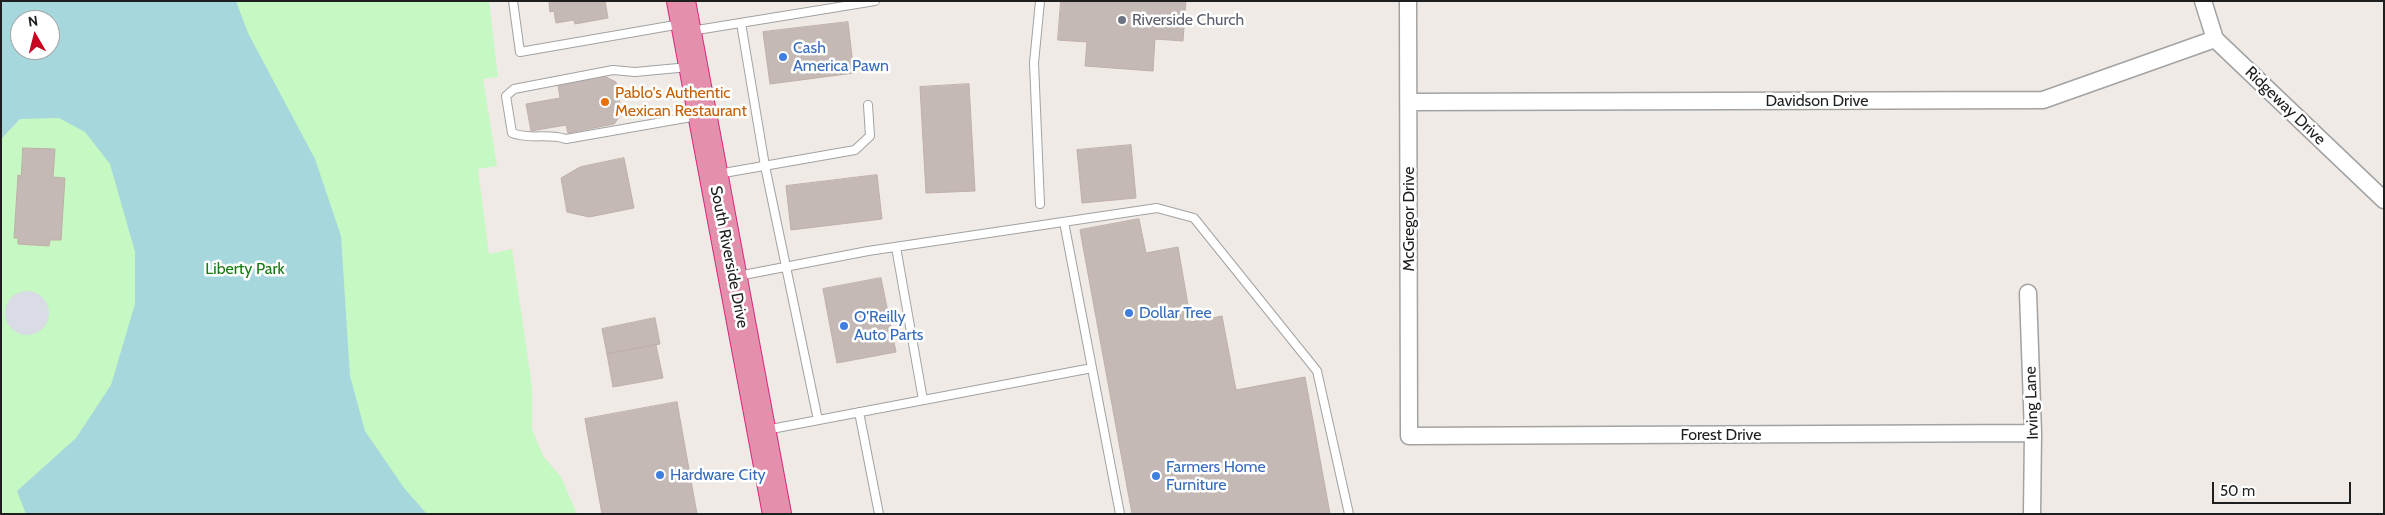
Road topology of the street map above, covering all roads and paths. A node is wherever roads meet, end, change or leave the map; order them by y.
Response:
1 (513, 1) edge
2 (875, 1) edge
3 (1040, 1) edge
4 (1408, 1) edge
5 (2203, 1) edge
6 (684, 19) edge
7 (740, 23) junction
8 (2216, 40) junction
9 (693, 67) junction
10 (1409, 102) junction
11 (868, 105) dead end
12 (702, 115) junction
13 (765, 166) junction
14 (713, 174) junction
15 (2384, 200) edge
16 (1040, 204) dead end
17 (1064, 222) junction
18 (896, 247) junction
19 (787, 268) junction
20 (733, 277) junction
21 (2028, 293) dead end
22 (1092, 368) junction
23 (923, 400) junction
24 (859, 412) junction
25 (818, 420) junction
26 (762, 431) junction
27 (2033, 433) junction
28 (1409, 436) joint
29 (777, 514) edge
30 (878, 514) edge
31 (1120, 514) edge
32 (1349, 514) edge
33 (2032, 514) edge

1 - 6 lane
2 - 7 lane
3 - 16 lane
4 - 10 street, McGregor Drive
5 - 8 street, Ridgeway Drive
6 - 7 lane
6 - 9 highway, South Riverside Drive
7 - 13 lane
8 - 10 street, Davidson Drive
8 - 15 street, Ridgeway Drive
9 - 12 highway, South Riverside Drive
9 - 12 lane
10 - 28 street, McGregor Drive
11 - 13 lane
12 - 14 highway, South Riverside Drive
13 - 14 lane
13 - 19 lane
14 - 20 highway, South Riverside Drive
17 - 18 lane
17 - 22 lane
17 - 32 lane
18 - 19 lane
18 - 23 lane
19 - 20 lane
19 - 25 lane
20 - 26 highway, South Riverside Drive
21 - 27 street, Irving Lane
22 - 23 lane
22 - 31 lane
23 - 24 lane
24 - 25 lane
24 - 30 lane
25 - 26 lane
26 - 29 highway, South Riverside Drive
27 - 28 street, Forest Drive
27 - 33 street, Irving Lane

